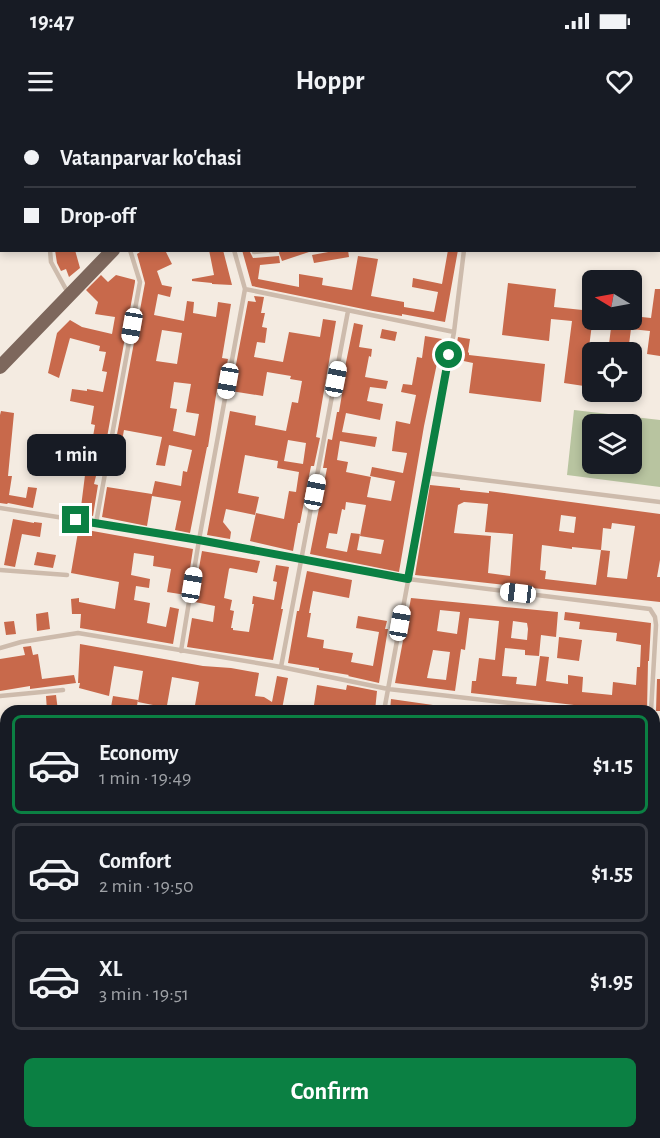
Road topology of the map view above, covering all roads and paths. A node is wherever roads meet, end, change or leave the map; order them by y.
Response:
1 (50, 252) edge
2 (111, 252) edge
3 (131, 252) edge
4 (235, 252) edge
5 (465, 252) edge
6 (245, 289) junction
7 (70, 295) junction
8 (348, 311) junction
9 (454, 332) junction
10 (0, 367) edge
11 (427, 473) junction
12 (660, 502) edge
13 (0, 508) edge
14 (96, 523) junction
15 (199, 540) junction
16 (303, 559) junction
17 (0, 570) edge
18 (67, 575) dead end
19 (408, 579) junction
20 (658, 626) edge
21 (0, 648) edge
22 (181, 651) junction
23 (657, 664) edge
24 (281, 667) junction
25 (388, 689) junction
26 (63, 690) dead end
27 (0, 696) edge
28 (385, 705) edge
29 (513, 705) edge
30 (652, 705) edge

1 - 7 lane
2 - 7 main road
3 - 14 lane
4 - 6 lane
5 - 9 lane
6 - 8 lane
6 - 15 lane
7 - 10 main road
8 - 9 lane
8 - 16 lane
9 - 11 lane
11 - 12 lane
11 - 19 lane
13 - 14 lane
14 - 15 lane
15 - 16 lane
15 - 22 lane
16 - 19 lane
16 - 24 lane
17 - 18 lane
19 - 20 lane
19 - 25 lane
20 - 23 lane
21 - 22 lane
22 - 24 lane
23 - 30 lane
24 - 25 lane
25 - 28 lane
25 - 29 lane
26 - 27 lane

